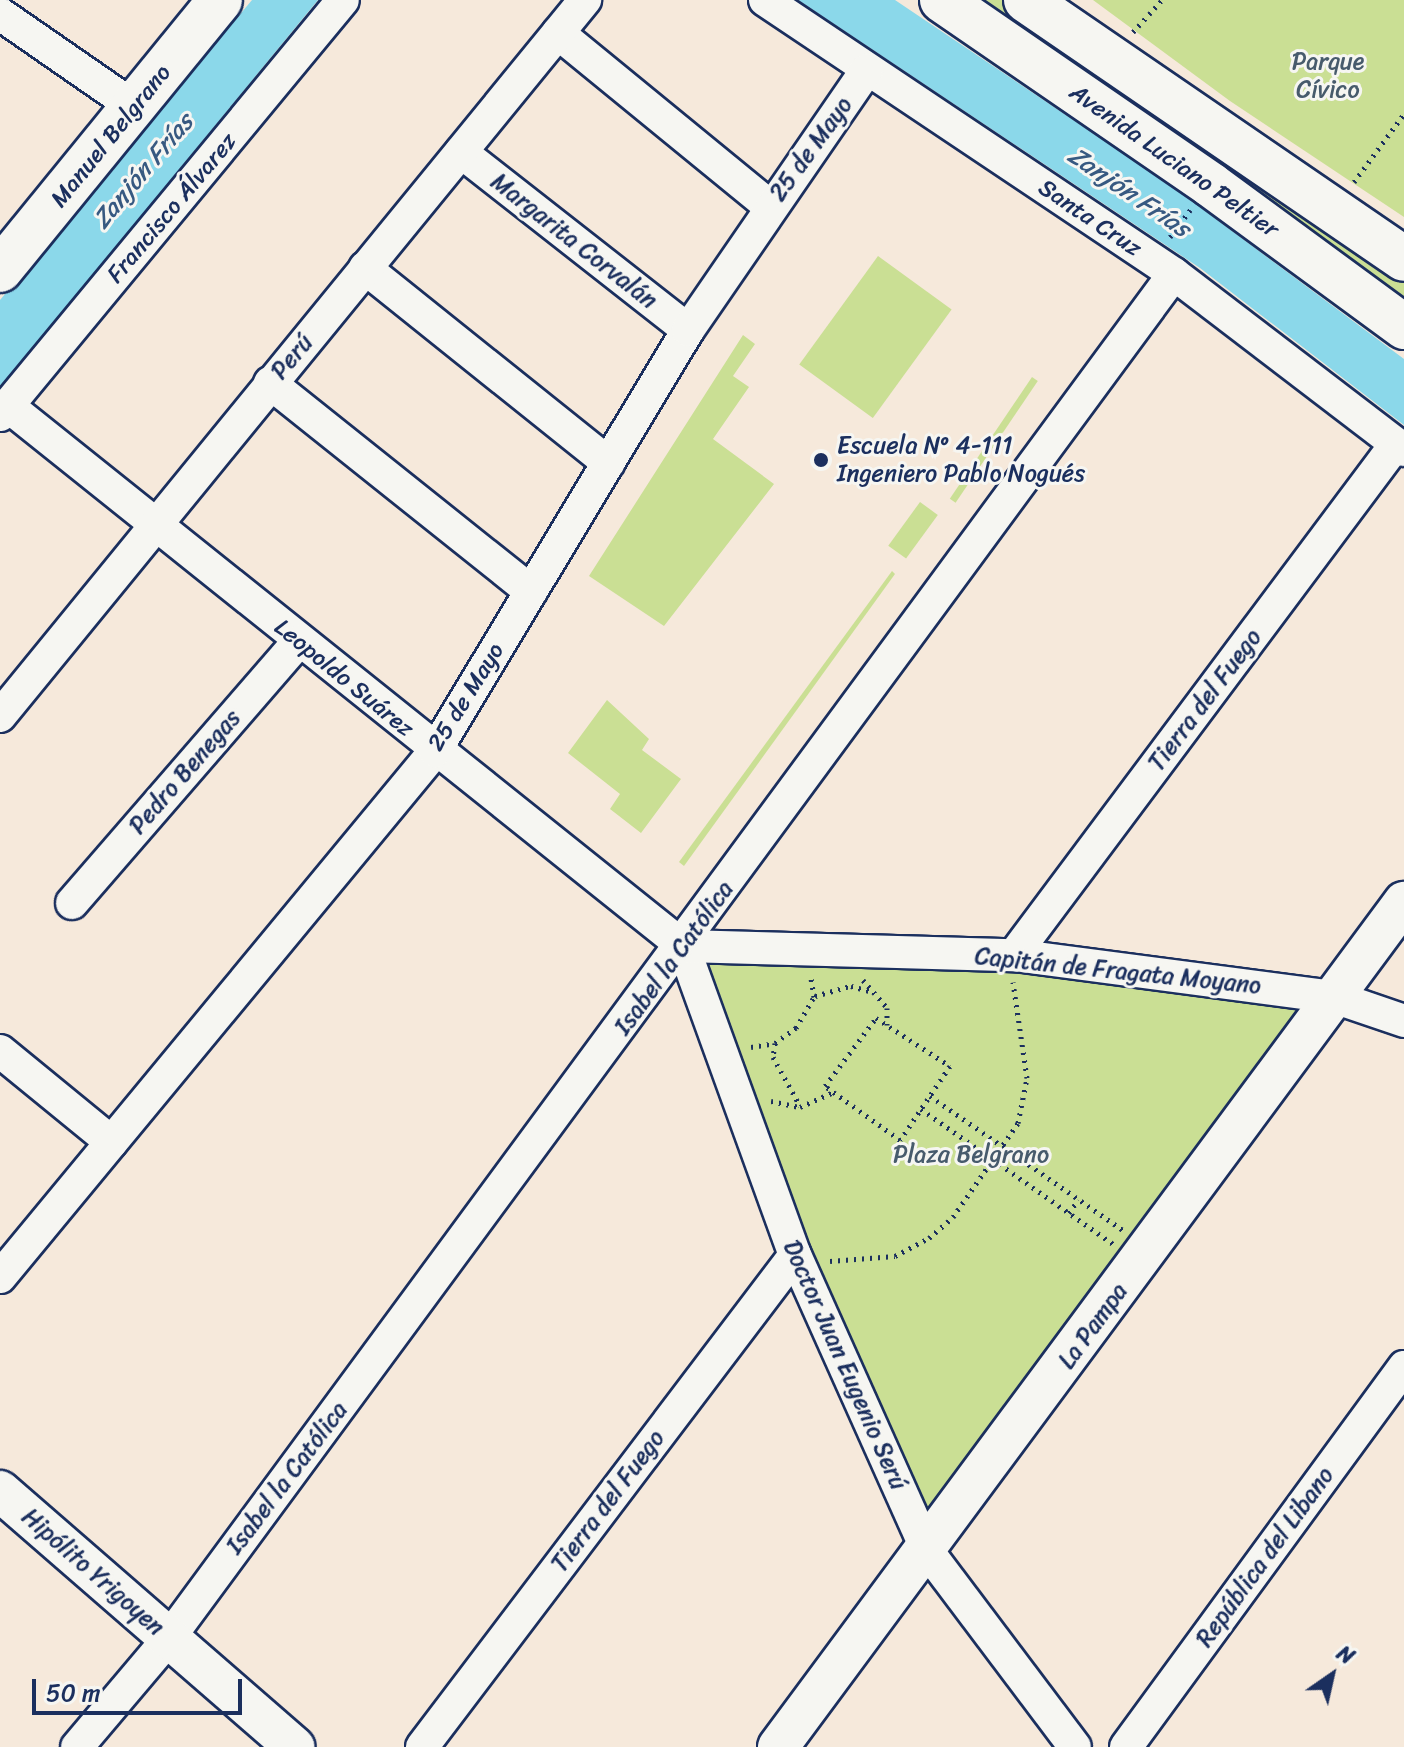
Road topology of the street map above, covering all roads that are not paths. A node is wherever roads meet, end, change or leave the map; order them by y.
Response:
1 (220, 0) edge
2 (343, 0) edge
3 (585, 0) edge
4 (765, 0) edge
5 (942, 0) edge
6 (1026, 0) edge
7 (0, 14) edge
8 (558, 33) junction
9 (867, 70) junction
10 (136, 108) junction
11 (461, 152) junction
12 (769, 206) junction
13 (1404, 259) edge
14 (365, 268) junction
15 (0, 270) edge
16 (1174, 274) junction
17 (1404, 327) edge
18 (688, 330) junction
19 (270, 383) junction
20 (4, 411) edge
21 (1400, 447) edge
22 (608, 463) junction
23 (156, 526) junction
24 (531, 591) junction
25 (299, 641) junction
26 (0, 716) edge
27 (435, 751) junction
28 (1404, 902) edge
29 (72, 903) dead end
30 (683, 946) junction
31 (1012, 963) junction
32 (1334, 997) junction
33 (1404, 1021) edge
34 (0, 1051) edge
35 (111, 1142) junction
36 (809, 1258) junction
37 (0, 1277) edge
38 (1404, 1367) edge
39 (0, 1491) edge
40 (928, 1552) junction
41 (169, 1638) junction
42 (77, 1747) edge
43 (294, 1747) edge
44 (422, 1747) edge
45 (778, 1747) edge
46 (1075, 1747) edge
47 (1126, 1747) edge

1 - 10 main road, Manuel Belgrano
2 - 20 street, Francisco Álvarez
3 - 8 street, Perú
4 - 9 street, Santa Cruz
5 - 17 main road, Avenida Luciano Peltier
6 - 13 main road, Avenida Luciano Peltier
7 - 10 street
8 - 11 street, Perú
8 - 12 street
9 - 12 street, 25 de Mayo
9 - 16 street, Santa Cruz
10 - 15 main road, Manuel Belgrano
11 - 14 street, Perú
11 - 18 street, Margarita Corvalán
12 - 18 street, 25 de Mayo
14 - 19 street, Perú
14 - 22 street
16 - 21 street, Santa Cruz
16 - 30 street, Isabel la Católica
18 - 22 street, 25 de Mayo
19 - 23 street, Perú
19 - 24 street
20 - 23 street, Leopoldo Suárez
21 - 31 street, Tierra del Fuego
22 - 24 street, 25 de Mayo
23 - 25 street, Leopoldo Suárez
23 - 26 street, Perú
24 - 27 street, 25 de Mayo
25 - 27 street, Leopoldo Suárez
25 - 29 street, Pedro Benegas
27 - 30 street, Leopoldo Suárez
27 - 35 street, 25 de Mayo
28 - 32 street, La Pampa
30 - 31 street, Capitán de Fragata Moyano
30 - 36 street, Doctor Juan Eugenio Serú
30 - 41 street, Isabel la Católica
31 - 32 street, Capitán de Fragata Moyano
32 - 33 street, Capitán de Fragata Moyano
32 - 40 street, La Pampa
34 - 35 street
35 - 37 street, 25 de Mayo
36 - 40 street, Doctor Juan Eugenio Serú
36 - 44 street, Tierra del Fuego
38 - 47 street, República del Libano
39 - 41 street, Hipólito Yrigoyen
40 - 45 street, La Pampa
40 - 46 street, Doctor Juan Eugenio Serú
41 - 42 street, Isabel la Católica
41 - 43 street, Hipólito Yrigoyen

